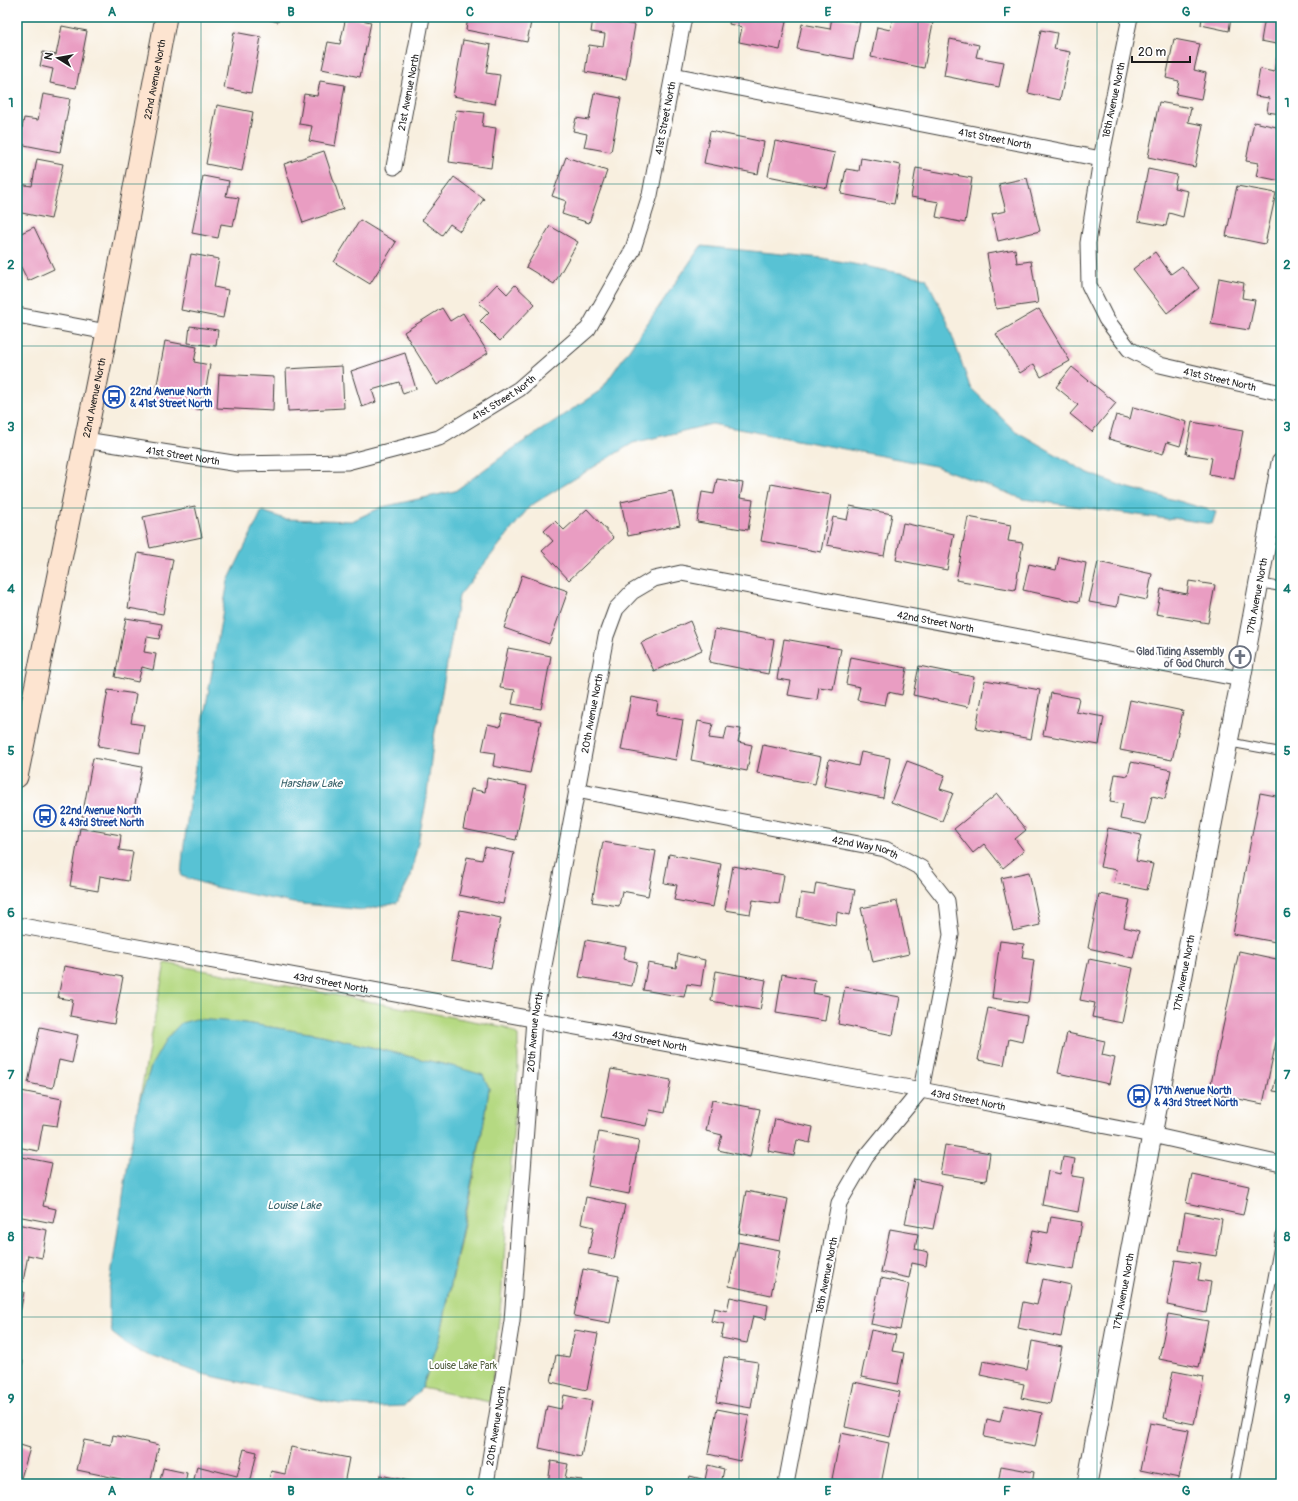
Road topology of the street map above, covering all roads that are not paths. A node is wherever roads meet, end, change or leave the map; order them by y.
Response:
1 (166, 17) edge
2 (422, 17) edge
3 (684, 17) edge
4 (1130, 17) edge
5 (673, 75) junction
6 (1101, 159) junction
7 (394, 167) dead end
8 (17, 315) edge
9 (107, 332) junction
10 (1281, 392) edge
11 (85, 440) junction
12 (1281, 463) edge
13 (1259, 583) junction
14 (1281, 587) edge
15 (632, 592) joint
16 (1241, 679) junction
17 (1228, 742) junction
18 (1281, 752) edge
19 (17, 777) edge
20 (576, 790) junction
21 (17, 926) edge
22 (534, 1019) junction
23 (921, 1090) junction
24 (1152, 1135) junction
25 (1281, 1164) edge
26 (1281, 1232) edge
27 (486, 1484) edge
28 (786, 1484) edge
29 (1087, 1484) edge
30 (1234, 1484) edge

1 - 9 main road, 22nd Avenue North
2 - 7 street, 21st Avenue North
3 - 5 street
4 - 6 street, 18th Avenue North
5 - 6 street, 41st Street North
5 - 11 street, 41st Street North
6 - 10 street, 41st Street North
8 - 9 street
9 - 11 main road, 22nd Avenue North
11 - 19 main road, 22nd Avenue North
12 - 13 street, 17th Avenue North
13 - 14 lane
13 - 16 street, 17th Avenue North
15 - 16 street, 42nd Street North
15 - 20 street, 20th Avenue North
16 - 17 street, 17th Avenue North
17 - 18 lane
17 - 24 street, 17th Avenue North
20 - 22 street, 20th Avenue North
20 - 23 street, 42nd Way North
21 - 22 street, 43rd Street North
22 - 23 street, 43rd Street North
22 - 27 street, 20th Avenue North
23 - 24 street, 43rd Street North
23 - 28 street, 18th Avenue North
24 - 25 street, 43rd Street North
24 - 29 street, 17th Avenue North
26 - 30 lane

